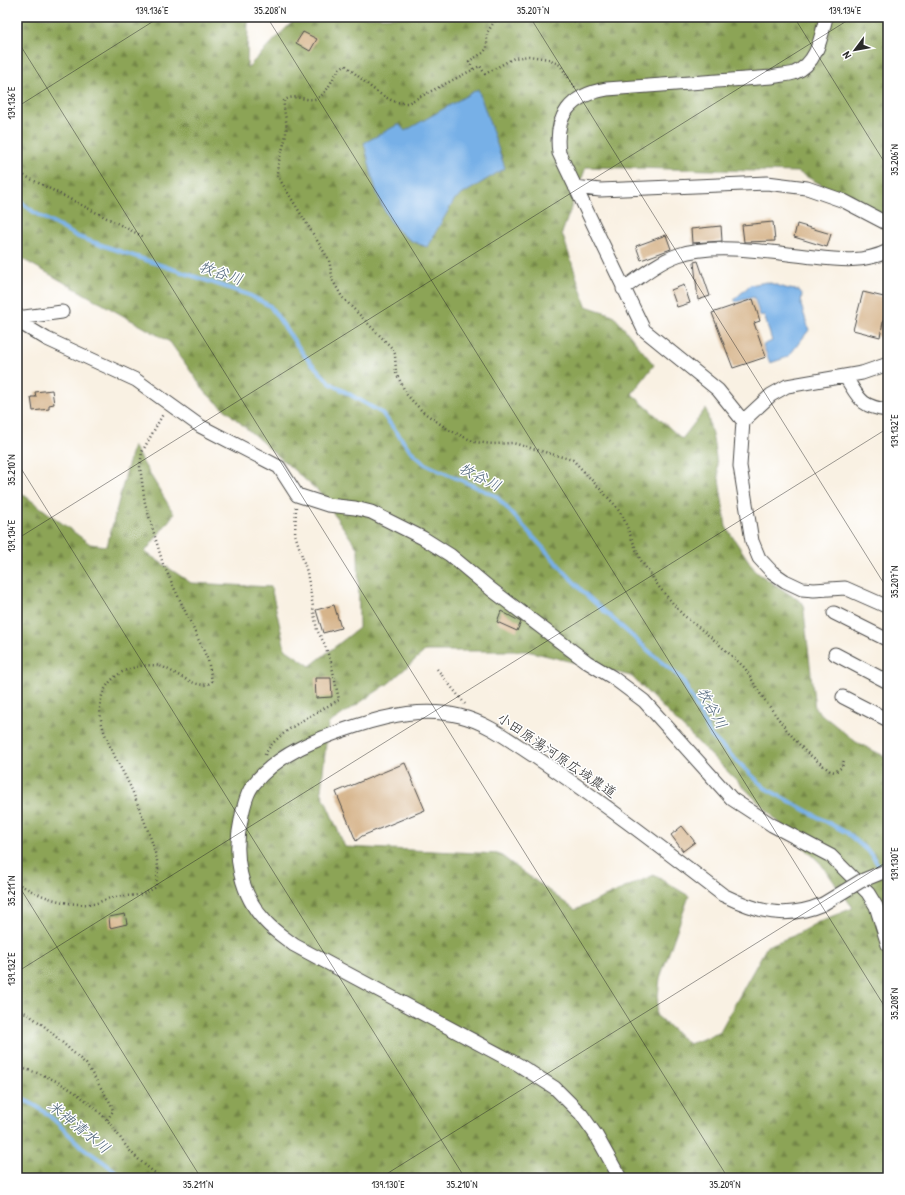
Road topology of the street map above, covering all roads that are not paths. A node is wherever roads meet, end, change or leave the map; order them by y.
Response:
1 (826, 17) edge
2 (575, 187) junction
3 (888, 224) edge
4 (888, 251) edge
5 (623, 288) junction
6 (62, 312) dead end
7 (17, 318) edge
8 (17, 322) edge
9 (888, 364) edge
10 (845, 376) junction
11 (888, 410) edge
12 (743, 421) junction
13 (888, 608) edge
14 (834, 613) dead end
15 (888, 640) edge
16 (835, 654) dead end
17 (888, 682) edge
18 (842, 697) dead end
19 (888, 720) edge
20 (888, 870) edge
21 (888, 945) edge
22 (620, 1178) edge

1 - 2 street
2 - 3 street
2 - 5 street
4 - 5 street
5 - 12 street
6 - 7 street
8 - 21 street
9 - 10 street
10 - 11 street
10 - 12 street
12 - 13 street
14 - 15 street
16 - 17 street
18 - 19 street
20 - 22 street, 小田原湯河原広域農道, bridge

